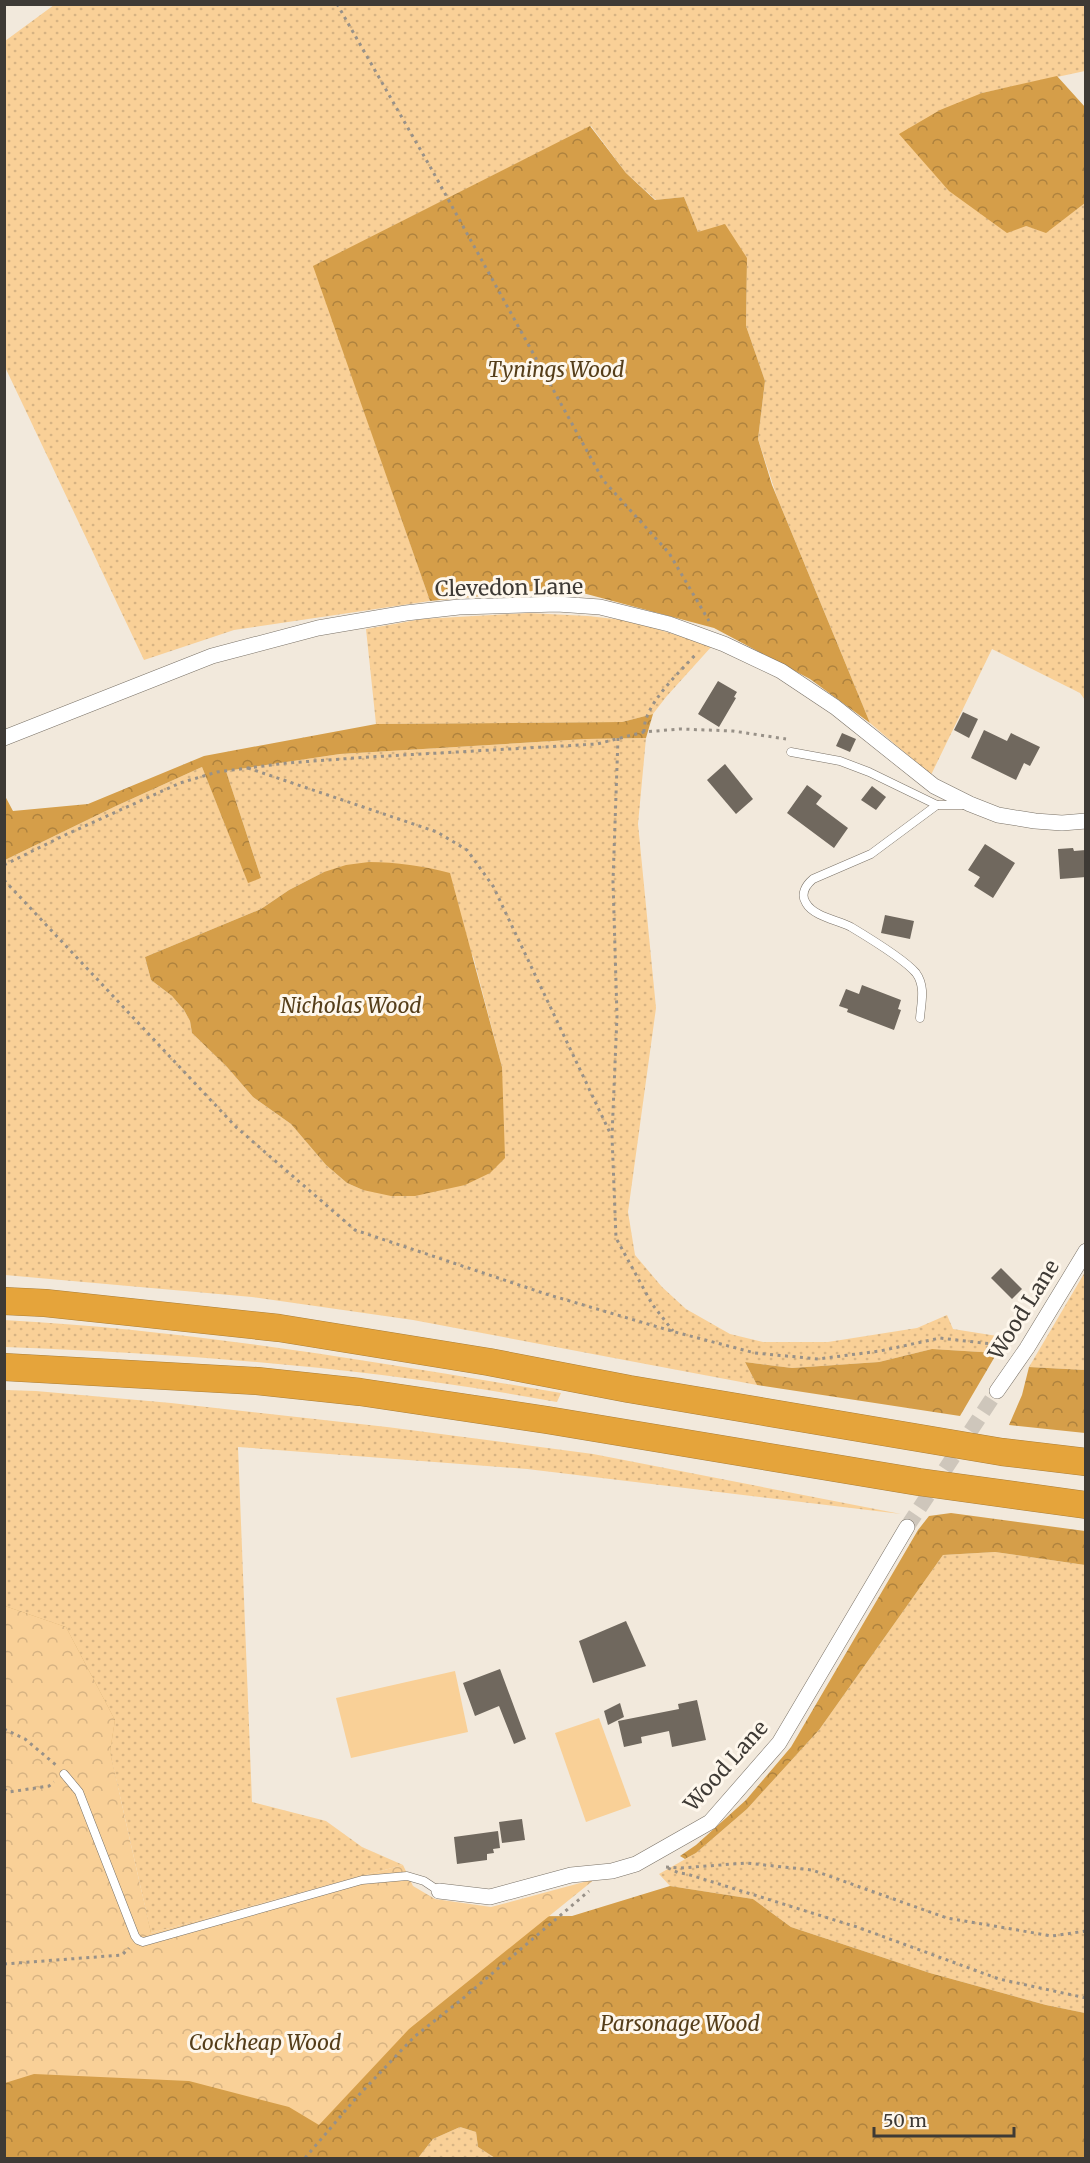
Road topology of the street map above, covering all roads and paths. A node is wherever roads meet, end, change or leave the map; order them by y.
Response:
1 (338, 4) edge
2 (712, 639) junction
3 (4, 738) edge
4 (618, 738) junction
5 (791, 752) dead end
6 (246, 768) junction
7 (970, 804) junction
8 (937, 805) junction
9 (1086, 822) edge
10 (4, 865) edge
11 (4, 880) edge
12 (920, 1018) dead end
13 (612, 1136) junction
14 (1086, 1251) edge
15 (4, 1301) edge
16 (675, 1332) junction
17 (1027, 1348) junction
18 (4, 1367) edge
19 (997, 1391) tunnel mouth
20 (1086, 1462) edge
21 (1086, 1505) edge
22 (907, 1527) tunnel mouth
23 (4, 1729) edge
24 (64, 1774) junction
25 (4, 1789) edge
26 (612, 1871) junction
27 (439, 1892) joint
28 (1086, 1931) edge
29 (138, 1940) junction
30 (4, 1964) edge
31 (1086, 1998) edge
32 (305, 2158) edge

1 - 2 path
2 - 3 street, Clevedon Lane
2 - 4 path
2 - 7 street, Clevedon Lane
4 - 6 path
4 - 13 path
5 - 8 lane
6 - 10 path
6 - 13 path
7 - 8 lane
7 - 9 street, Clevedon Lane
8 - 12 lane
11 - 16 path
13 - 16 path
14 - 17 street, Wood Lane
15 - 20 highway
16 - 17 path
17 - 19 street, Wood Lane
18 - 21 highway
22 - 26 street, Wood Lane
23 - 24 path
24 - 25 path
24 - 29 lane
26 - 27 street, Wood Lane
26 - 32 path
27 - 29 lane
28 - 31 path
29 - 30 path

